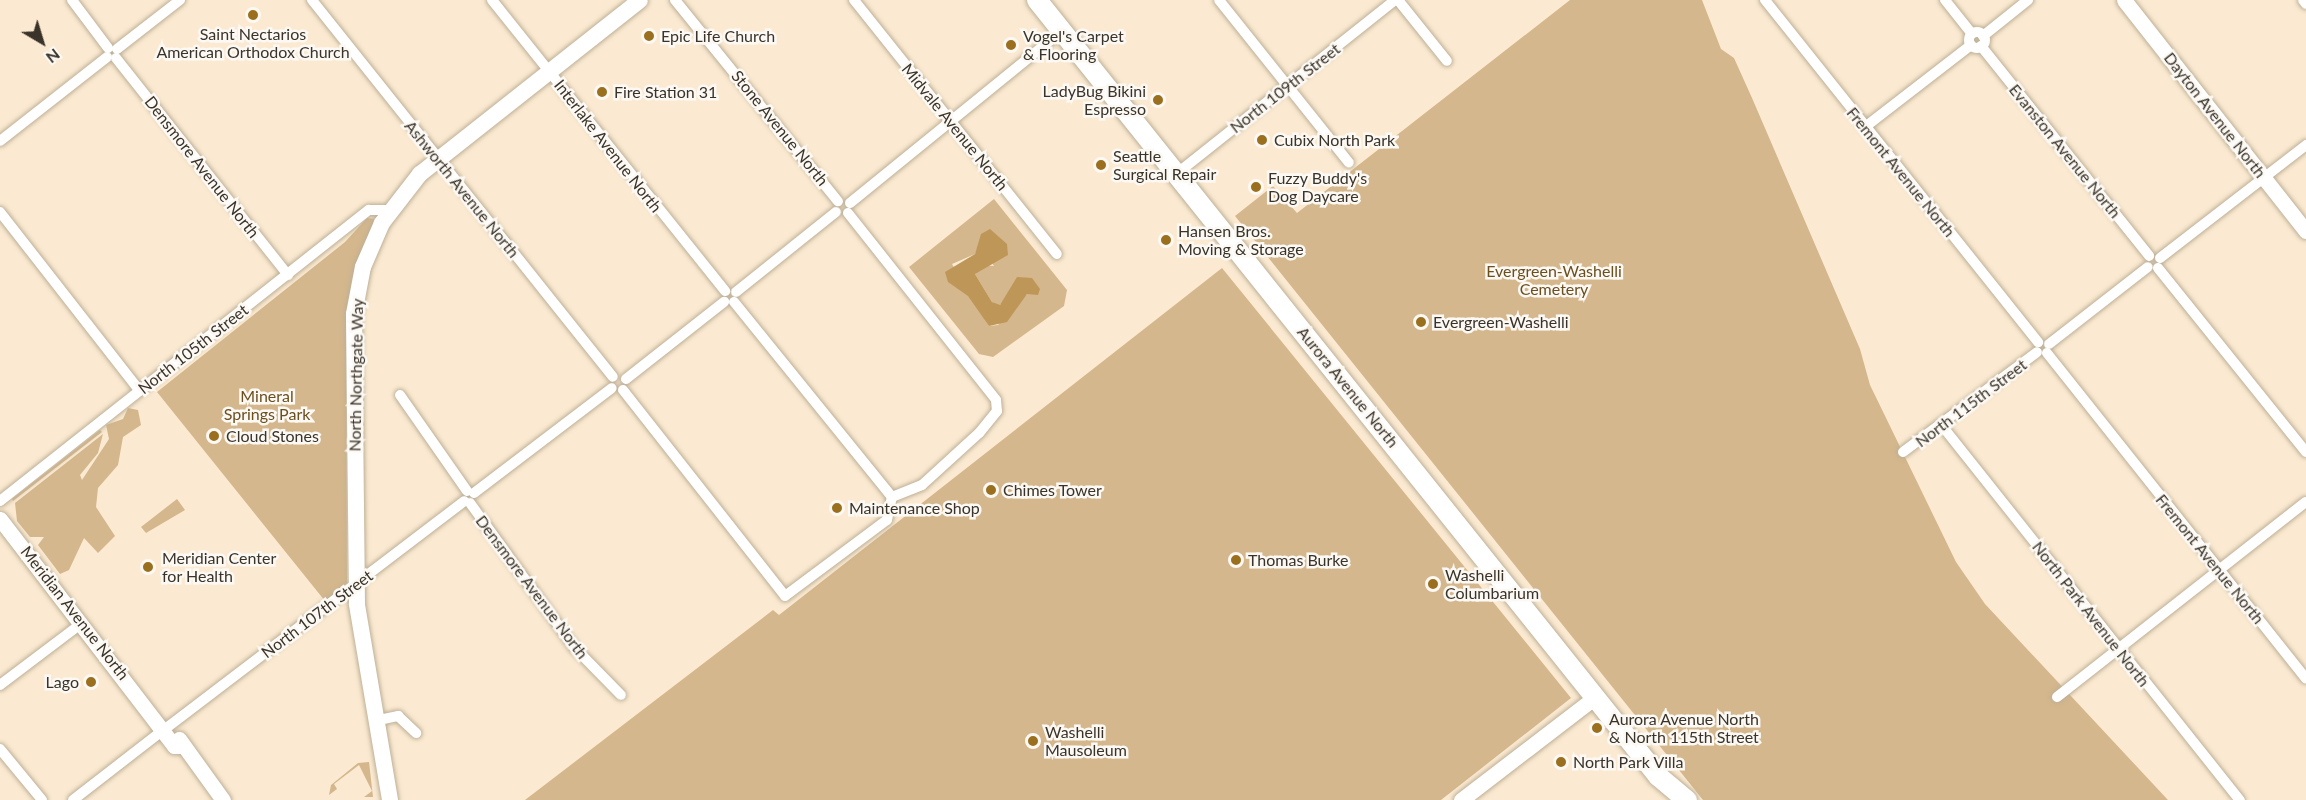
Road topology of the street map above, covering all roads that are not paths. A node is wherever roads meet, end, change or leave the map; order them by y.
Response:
1 (72, 0) edge
2 (180, 0) edge
3 (312, 0) edge
4 (492, 0) edge
5 (640, 0) edge
6 (675, 0) edge
7 (854, 0) edge
8 (1037, 0) edge
9 (1219, 0) edge
10 (1396, 0) edge
11 (1765, 0) edge
12 (1945, 0) edge
13 (2028, 0) edge
14 (2124, 0) edge
15 (2303, 0) edge
16 (2306, 4) edge
17 (1062, 31) junction
18 (1977, 40) junction
19 (112, 53) junction
20 (1447, 61) dead end
21 (549, 71) junction
22 (1287, 86) junction
23 (951, 122) junction
24 (1865, 127) junction
25 (0, 141) edge
26 (2306, 145) edge
27 (438, 159) junction
28 (1349, 163) dead end
29 (1175, 175) junction
30 (2264, 178) junction
31 (843, 207) junction
32 (390, 210) junction
33 (0, 212) edge
34 (2306, 231) edge
35 (1057, 254) dead end
36 (2153, 262) junction
37 (288, 275) junction
38 (730, 297) junction
39 (2043, 348) junction
40 (612, 382) junction
41 (624, 384) junction
42 (140, 391) junction
43 (400, 395) dead end
44 (1943, 427) junction
45 (1903, 452) dead end
46 (2306, 452) edge
47 (469, 497) junction
48 (892, 497) junction
49 (0, 501) edge
50 (2306, 502) edge
51 (0, 519) edge
52 (2219, 571) junction
53 (356, 584) junction
54 (82, 623) junction
55 (2118, 649) junction
56 (2306, 679) edge
57 (0, 685) edge
58 (621, 694) dead end
59 (1594, 697) junction
60 (2057, 697) dead end
61 (375, 721) junction
62 (166, 728) junction
63 (416, 732) dead end
64 (0, 749) edge
65 (1658, 776) junction
66 (42, 800) edge
67 (73, 800) edge
68 (223, 800) edge
69 (390, 800) edge
70 (1461, 800) edge
71 (1667, 800) edge
72 (1687, 800) edge
73 (2240, 800) edge

1 - 19 street, Densmore Avenue North
2 - 19 street
3 - 27 street, Ashworth Avenue North
4 - 21 street, Interlake Avenue North
5 - 21 main road, North Northgate Way
6 - 31 street, Stone Avenue North
7 - 23 street, Midvale Avenue North
8 - 17 highway, Aurora Avenue North
9 - 22 street
10 - 20 street
10 - 22 street, North 109th Street
11 - 24 street, Fremont Avenue North
12 - 18 street, Evanston Avenue North
13 - 18 street
14 - 30 street, Dayton Avenue North
15 - 16 street
17 - 23 street
17 - 29 highway, Aurora Avenue North
18 - 24 street
18 - 36 street, Evanston Avenue North
19 - 25 street
19 - 37 street, Densmore Avenue North
21 - 27 main road, North Northgate Way
21 - 38 street, Interlake Avenue North
22 - 28 street
22 - 29 street, North 109th Street
23 - 31 street
23 - 35 street, Midvale Avenue North
24 - 39 street, Fremont Avenue North
26 - 30 street, North 115th Street
27 - 32 main road, North Northgate Way
27 - 40 street, Ashworth Avenue North
29 - 59 highway, Aurora Avenue North
30 - 34 street, Dayton Avenue North
30 - 36 street, North 115th Street
31 - 38 street
31 - 48 street, Stone Avenue North
32 - 37 street, North 105th Street
32 - 53 main road, North Northgate Way
33 - 42 street
36 - 39 street, North 115th Street
36 - 46 street, Evanston Avenue North
37 - 42 street, North 105th Street
38 - 41 street
38 - 48 street, Interlake Avenue North
39 - 44 street, North 115th Street
39 - 52 street, Fremont Avenue North
40 - 41 street
40 - 47 street, North 107th Street
41 - 48 street
42 - 49 street, North 105th Street
43 - 47 street, Densmore Avenue North
44 - 45 street, North 115th Street
44 - 55 street, North Park Avenue North
47 - 53 street, North 107th Street
47 - 58 street, Densmore Avenue North
50 - 52 street
51 - 54 street, Meridian Avenue North
52 - 55 street
52 - 56 street, Fremont Avenue North
53 - 61 main road, North Northgate Way
53 - 62 street, North 107th Street
54 - 57 street
54 - 62 street, Meridian Avenue North
55 - 60 street
55 - 73 street, North Park Avenue North
59 - 65 highway, Aurora Avenue North
59 - 70 street
61 - 63 street
61 - 69 main road, North Northgate Way
62 - 67 street, North 107th Street
62 - 68 street, Meridian Avenue North
64 - 66 street
65 - 71 highway, Aurora Avenue North
65 - 72 highway, Aurora Avenue North

